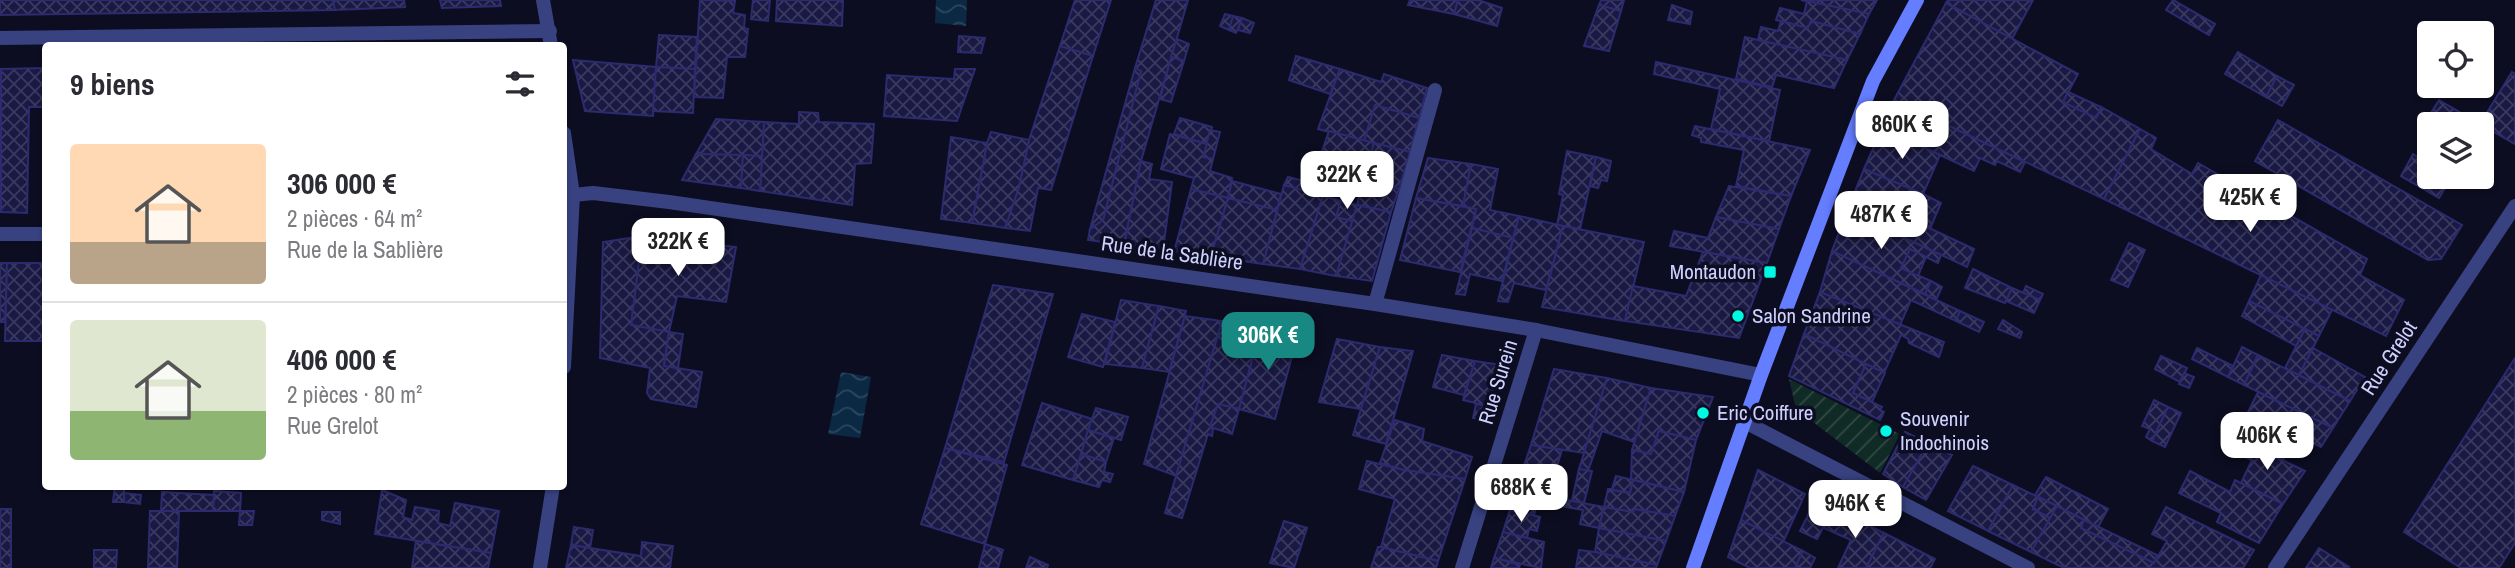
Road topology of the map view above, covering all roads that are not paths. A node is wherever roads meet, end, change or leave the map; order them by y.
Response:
1 (544, 0) edge
2 (1917, 0) edge
3 (0, 38) edge
4 (551, 38) edge
5 (1435, 90) dead end
6 (567, 154) edge
7 (573, 195) junction
8 (2515, 206) edge
9 (568, 233) edge
10 (0, 234) edge
11 (42, 234) edge
12 (567, 266) edge
13 (1375, 303) junction
14 (1536, 330) junction
15 (1761, 375) junction
16 (1745, 422) junction
17 (552, 490) edge
18 (540, 568) edge
19 (1462, 568) edge
20 (1693, 568) edge
21 (2028, 568) edge
22 (2276, 568) edge

1 - 4 street
2 - 15 main road
3 - 4 street
5 - 13 street
6 - 7 street
7 - 9 street
7 - 13 street, Rue de la Sablière
8 - 22 street, Rue Grelot
9 - 12 street
10 - 11 street
13 - 14 street, Rue de la Sablière
14 - 15 street, Rue de la Sablière
14 - 19 street, Rue Surein
15 - 16 main road
16 - 20 main road
16 - 21 street
17 - 18 street

